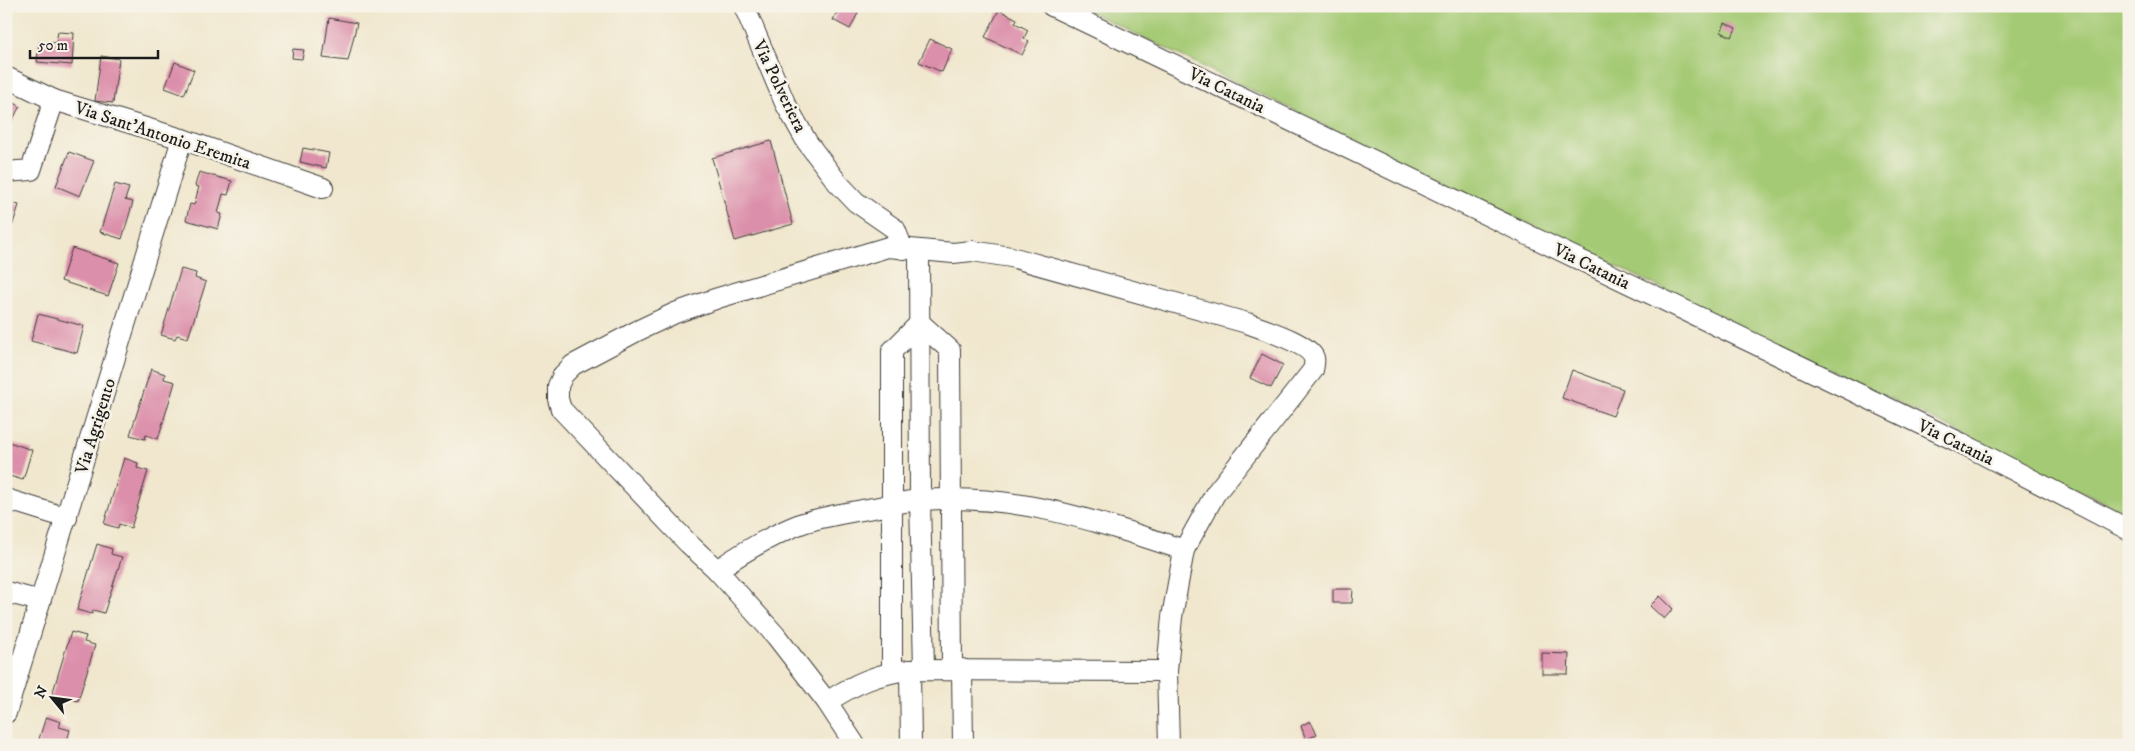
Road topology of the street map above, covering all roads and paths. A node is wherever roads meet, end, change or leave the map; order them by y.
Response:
1 (744, 6) edge
2 (1052, 6) edge
3 (6, 76) edge
4 (54, 100) junction
5 (182, 139) junction
6 (6, 172) edge
7 (323, 188) dead end
8 (911, 250) junction
9 (920, 323) junction
10 (6, 499) edge
11 (951, 499) junction
12 (920, 500) junction
13 (893, 504) junction
14 (67, 518) junction
15 (2129, 530) edge
16 (1184, 550) junction
17 (717, 570) junction
18 (6, 592) edge
19 (40, 602) junction
20 (957, 669) junction
21 (909, 670) junction
22 (1168, 671) junction
23 (827, 702) junction
24 (6, 713) edge
25 (855, 745) edge
26 (911, 745) edge
27 (963, 745) edge
28 (1169, 745) edge

1 - 8 street, Via Polveriera
2 - 15 street, Via Catania
3 - 4 street, Via Sant'Antonio Eremita
4 - 5 street, Via Sant'Antonio Eremita
4 - 6 street
5 - 7 street, Via Sant'Antonio Eremita
5 - 14 street, Via Agrigento
8 - 9 street
8 - 16 street
8 - 17 street
9 - 11 street
9 - 12 street
9 - 13 street
10 - 14 street
11 - 12 street
11 - 16 street
11 - 20 street
12 - 13 street
12 - 21 street
13 - 17 street
13 - 21 street
14 - 19 street, Via Agrigento
16 - 22 street
17 - 23 street
18 - 19 street
19 - 24 street, Via Agrigento
20 - 21 street
20 - 22 street
20 - 27 street
21 - 23 street
21 - 26 street
22 - 28 street
23 - 25 street

